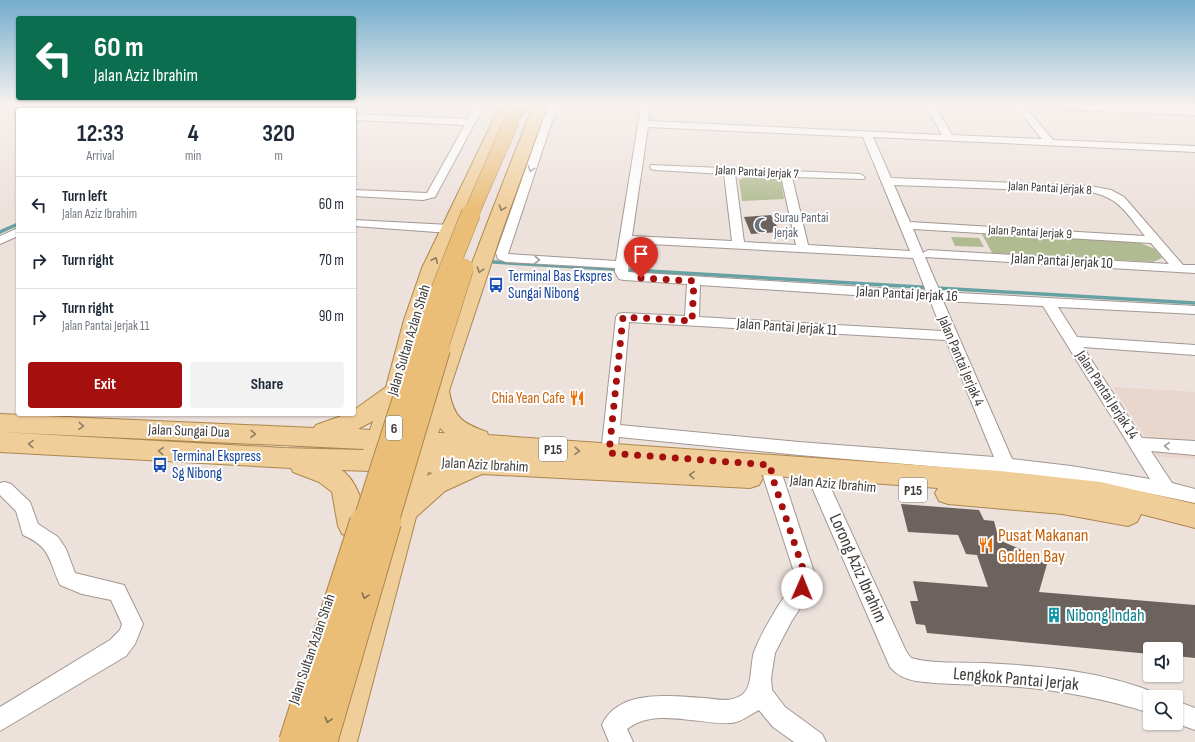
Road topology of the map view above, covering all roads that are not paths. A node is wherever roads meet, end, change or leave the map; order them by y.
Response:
1 (461, 141) edge
2 (501, 141) edge
3 (507, 141) edge
4 (510, 141) edge
5 (514, 141) edge
6 (541, 141) edge
7 (641, 141) edge
8 (870, 141) edge
9 (1015, 141) edge
10 (1050, 142) joint
11 (1182, 148) junction
12 (1195, 149) edge
13 (1195, 160) edge
14 (655, 167) dead end
15 (729, 170) junction
16 (786, 173) junction
17 (860, 177) dead end
18 (886, 181) junction
19 (356, 193) edge
20 (356, 217) edge
21 (356, 223) edge
22 (905, 225) junction
23 (443, 228) junction
24 (16, 233) edge
25 (626, 239) junction
26 (0, 240) edge
27 (1156, 240) junction
28 (738, 245) junction
29 (803, 248) junction
30 (923, 254) junction
31 (1180, 268) junction
32 (622, 269) junction
33 (1195, 269) edge
34 (694, 281) junction
35 (933, 292) junction
36 (420, 301) junction
37 (1047, 302) junction
38 (468, 305) junction
39 (1195, 310) edge
40 (692, 321) junction
41 (952, 336) junction
42 (1072, 341) junction
43 (1195, 350) edge
44 (394, 391) junction
45 (438, 391) junction
46 (0, 423) edge
47 (308, 436) junction
48 (610, 441) junction
49 (0, 442) edge
50 (1138, 444) junction
51 (1195, 448) edge
52 (376, 450) junction
53 (422, 452) junction
54 (490, 455) junction
55 (283, 458) junction
56 (771, 472) junction
57 (816, 476) junction
58 (1013, 482) junction
59 (5, 489) dead end
60 (1166, 489) junction
61 (1195, 496) edge
62 (404, 513) junction
63 (1195, 516) edge
64 (352, 526) junction
65 (1195, 532) edge
66 (904, 667) joint
67 (760, 684) junction
68 (1143, 699) edge
69 (1183, 715) edge
70 (1195, 719) edge
71 (0, 720) edge
72 (281, 742) edge
73 (294, 742) edge
74 (322, 742) edge
75 (340, 742) edge
76 (621, 742) edge
77 (814, 742) edge

1 - 19 street
2 - 23 main road, Jalan Sultan Azlan Shah / 6
3 - 73 highway, Jalan Sultan Azlan Shah / 6, bridge
4 -> 74 highway, Jalan Sultan Azlan Shah / 6, bridge
5 -> 38 main road
6 -> 32 street, Jalan Pantai Jerjak 16
7 - 25 street
8 - 18 street, Jalan Pantai Jerjak 4
9 - 10 street
10 - 11 street
11 - 12 street
11 - 13 street
14 - 15 street, Jalan Pantai Jerjak 7
15 - 16 street, Jalan Pantai Jerjak 7
15 - 28 street
16 - 17 street, Jalan Pantai Jerjak 7
16 - 29 street
18 - 22 street, Jalan Pantai Jerjak 4
18 - 27 street, Jalan Pantai Jerjak 8
20 - 23 street
21 - 23 street
22 - 27 street, Jalan Pantai Jerjak 9
22 - 30 street, Jalan Pantai Jerjak 4
36 -> 23 main road, Jalan Sultan Azlan Shah / 6
24 - 26 street
25 - 28 street, Jalan Pantai Jerjak 10
25 - 32 street
27 - 31 street, Jalan Pantai Jerjak 8
28 - 29 street, Jalan Pantai Jerjak 10
29 - 30 street, Jalan Pantai Jerjak 10
30 - 31 street, Jalan Pantai Jerjak 10
30 - 35 street, Jalan Pantai Jerjak 4
31 - 33 street, Jalan Pantai Jerjak 10
32 - 34 street, Jalan Pantai Jerjak 16
34 - 35 street, Jalan Pantai Jerjak 16
34 - 40 street
35 - 37 street, Jalan Pantai Jerjak 16
35 - 41 street, Jalan Pantai Jerjak 4
36 - 38 main road
36 - 44 main road, Jalan Sultan Azlan Shah / 6
37 - 39 street, Jalan Pantai Jerjak 16
37 - 42 street, Jalan Pantai Jerjak 14
38 - 45 main road
40 - 41 street, Jalan Pantai Jerjak 11
40 - 48 street, Jalan Pantai Jerjak 11
41 - 58 street, Jalan Pantai Jerjak 4
42 - 43 street
42 - 50 street, Jalan Pantai Jerjak 14
44 - 47 main road
44 - 52 main road, Jalan Sultan Azlan Shah / 6
45 - 53 main road
45 - 54 main road
46 -> 47 main road, Jalan Sungai Dua / P15
47 - 52 main road, Jalan Sungai Dua / P15
54 -> 48 main road, Jalan Aziz Ibrahim / P15
48 - 56 main road, Jalan Aziz Ibrahim / P15
48 - 58 street
55 -> 49 main road, Jalan Sungai Dua / P15
51 -> 50 street
50 - 60 street, Jalan Pantai Jerjak 14
52 - 53 main road, P15
52 - 55 main road, Jalan Sungai Dua / P15
52 - 64 main road, Jalan Sultan Azlan Shah / 6
53 - 54 main road, Jalan Aziz Ibrahim / P15
53 - 62 main road
56 -> 54 main road, Jalan Aziz Ibrahim / P15
54 - 62 main road
55 - 64 main road
56 - 57 main road, Jalan Aziz Ibrahim / P15
56 - 67 street
57 - 58 main road, Jalan Aziz Ibrahim / P15
57 - 66 street, Lorong Aziz Ibrahim
58 - 60 street
58 - 63 main road, Jalan Aziz Ibrahim / P15
58 - 65 main road, Jalan Aziz Ibrahim / P15
59 - 71 street
60 - 61 street
62 - 75 main road
64 - 72 main road, Jalan Sultan Azlan Shah / 6
66 - 68 street, Lengkok Pantai Jerjak
67 - 76 street
67 - 77 street
69 - 70 street

